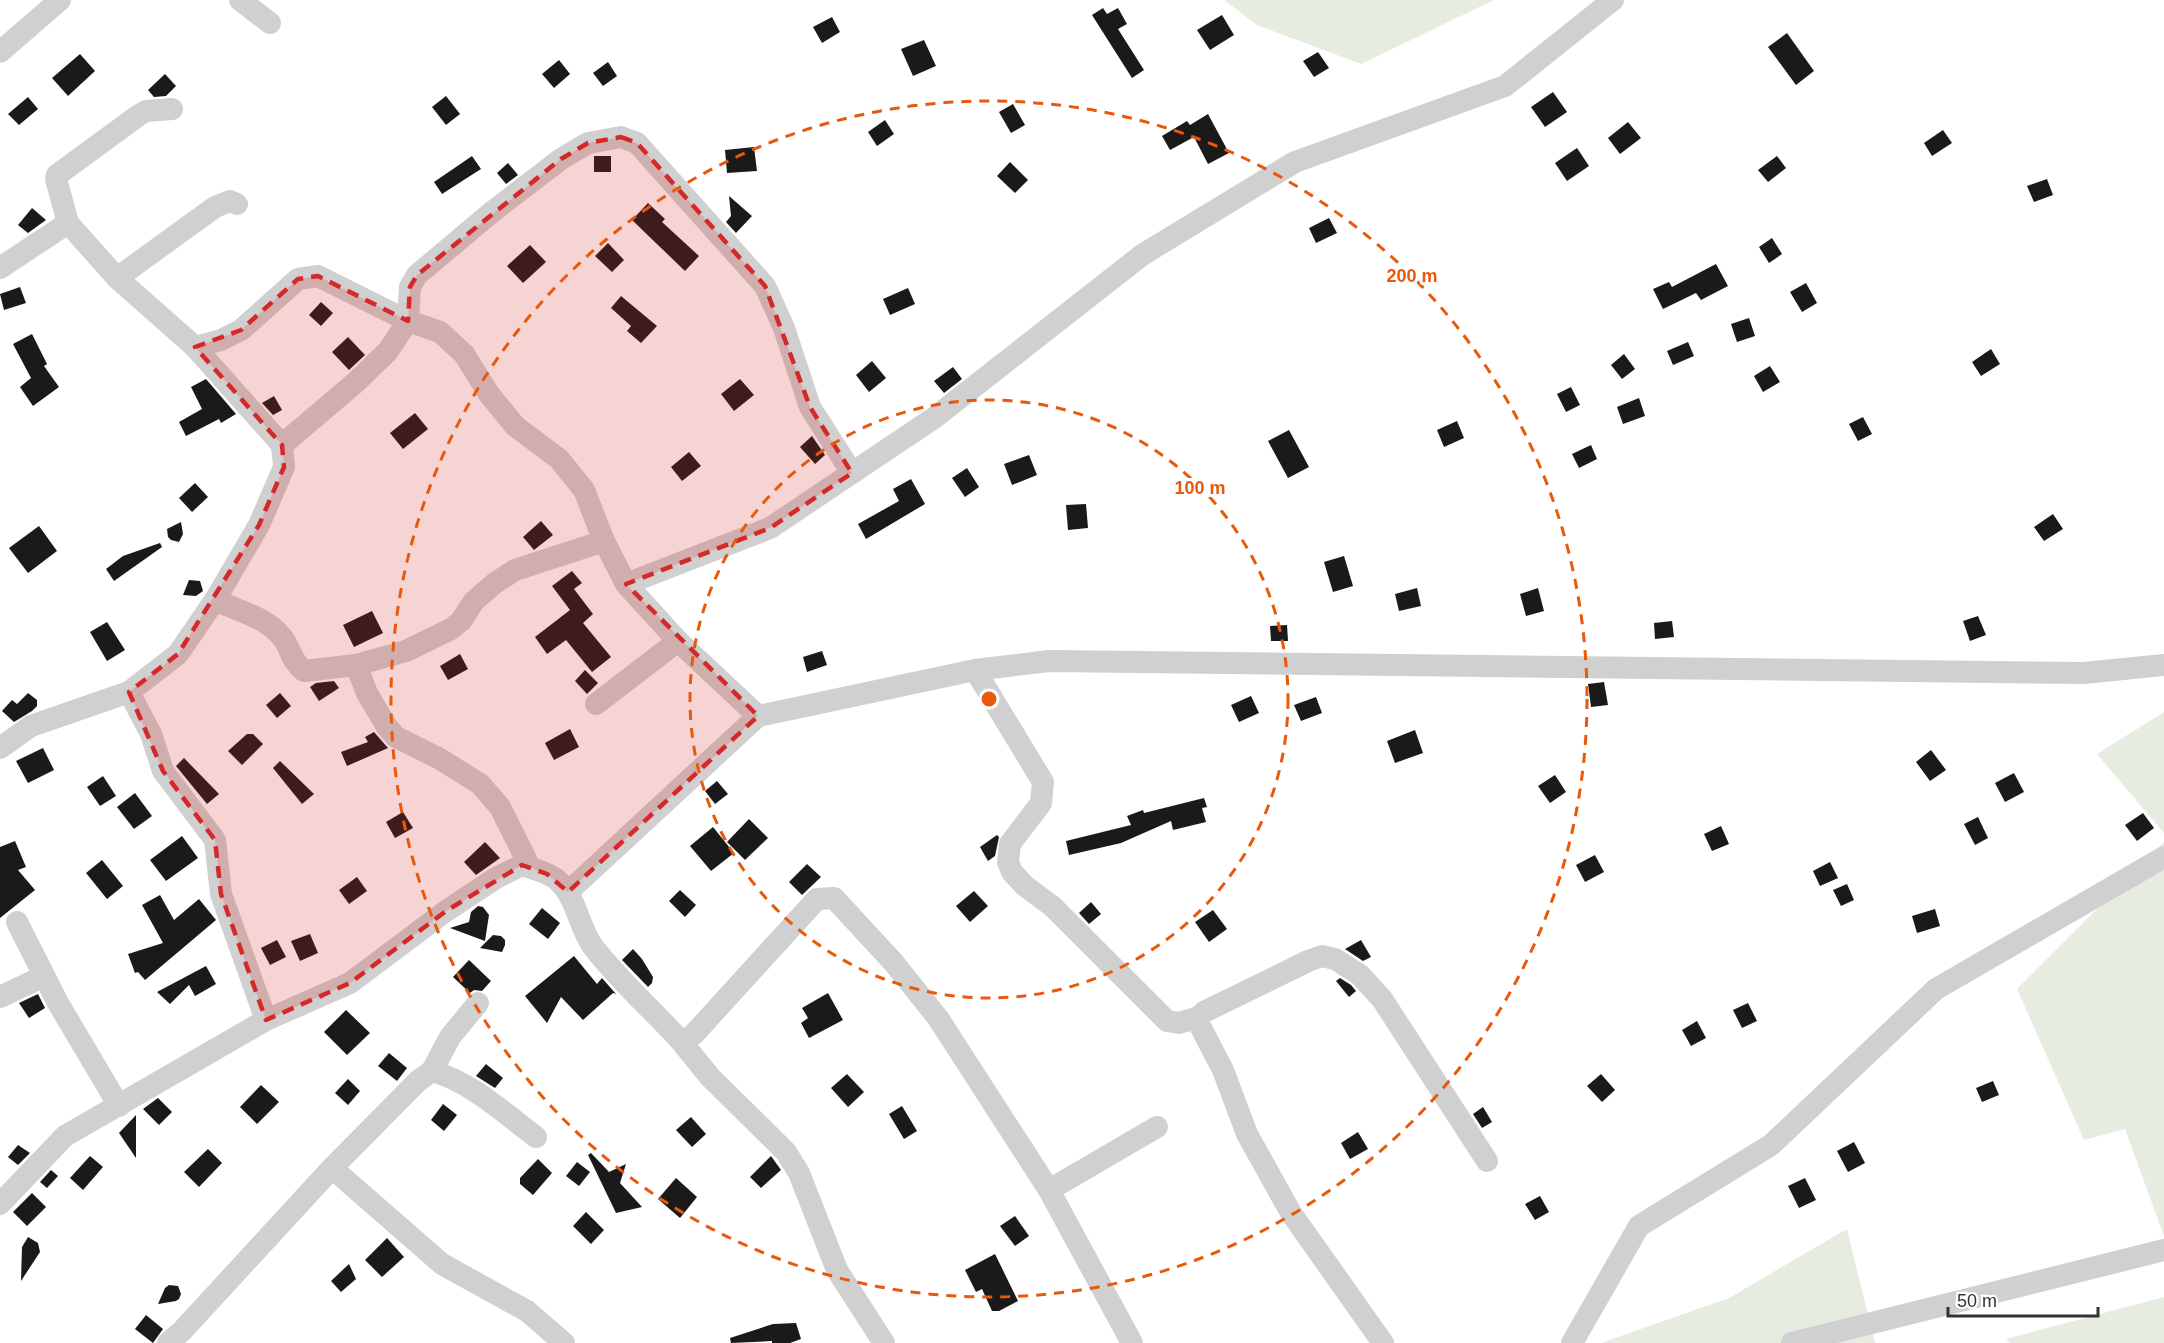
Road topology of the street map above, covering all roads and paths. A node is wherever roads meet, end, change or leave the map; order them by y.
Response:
1 (60, 0) edge
2 (240, 0) edge
3 (1613, 0) edge
4 (270, 23) dead end
5 (0, 52) edge
6 (172, 109) dead end
7 (237, 204) dead end
8 (68, 223) junction
9 (0, 268) edge
10 (117, 278) junction
11 (408, 321) junction
12 (195, 347) junction
13 (282, 445) junction
14 (852, 473) junction
15 (604, 541) junction
16 (626, 584) junction
17 (214, 600) junction
18 (678, 641) junction
19 (356, 665) junction
20 (2164, 666) edge
21 (975, 670) junction
22 (129, 692) junction
23 (596, 704) dead end
24 (758, 716) junction
25 (0, 748) edge
26 (2164, 857) edge
27 (522, 865) junction
28 (568, 892) junction
29 (17, 922) dead end
30 (45, 976) junction
31 (0, 997) edge
32 (478, 1003) dead end
33 (1199, 1017) junction
34 (266, 1020) junction
35 (680, 1040) junction
36 (432, 1071) junction
37 (119, 1106) junction
38 (1157, 1127) dead end
39 (536, 1137) dead end
40 (1487, 1161) dead end
41 (332, 1168) junction
42 (1049, 1190) junction
43 (0, 1204) edge
44 (2164, 1250) edge
45 (180, 1339) edge
46 (564, 1343) edge
47 (884, 1343) edge
48 (1132, 1343) edge
49 (1383, 1343) edge
50 (1572, 1343) edge
51 (1792, 1343) edge

1 - 5 street
2 - 4 street
3 - 14 street
6 - 8 street
7 - 10 street
8 - 9 street
8 - 10 street
10 - 12 street
11 - 12 street
11 - 13 street
11 - 14 street
11 - 15 street
12 - 13 street
13 - 17 street
14 - 16 street
15 - 16 street
15 - 19 street
16 - 18 street
17 - 19 street
17 - 22 street
18 - 23 street
18 - 24 street
19 - 27 street
20 - 21 street
21 - 24 street
21 - 33 street
22 - 25 street
22 - 34 street
24 - 28 street
26 - 50 street
27 - 28 street
27 - 34 street
28 - 35 street
29 - 30 street
30 - 31 street
30 - 37 street
32 - 36 street
33 - 40 street
33 - 49 street
34 - 37 street
35 - 42 street
35 - 47 street
36 - 39 street
36 - 41 street
37 - 43 street
38 - 42 street
41 - 45 street
41 - 46 street
42 - 48 street
44 - 51 street

